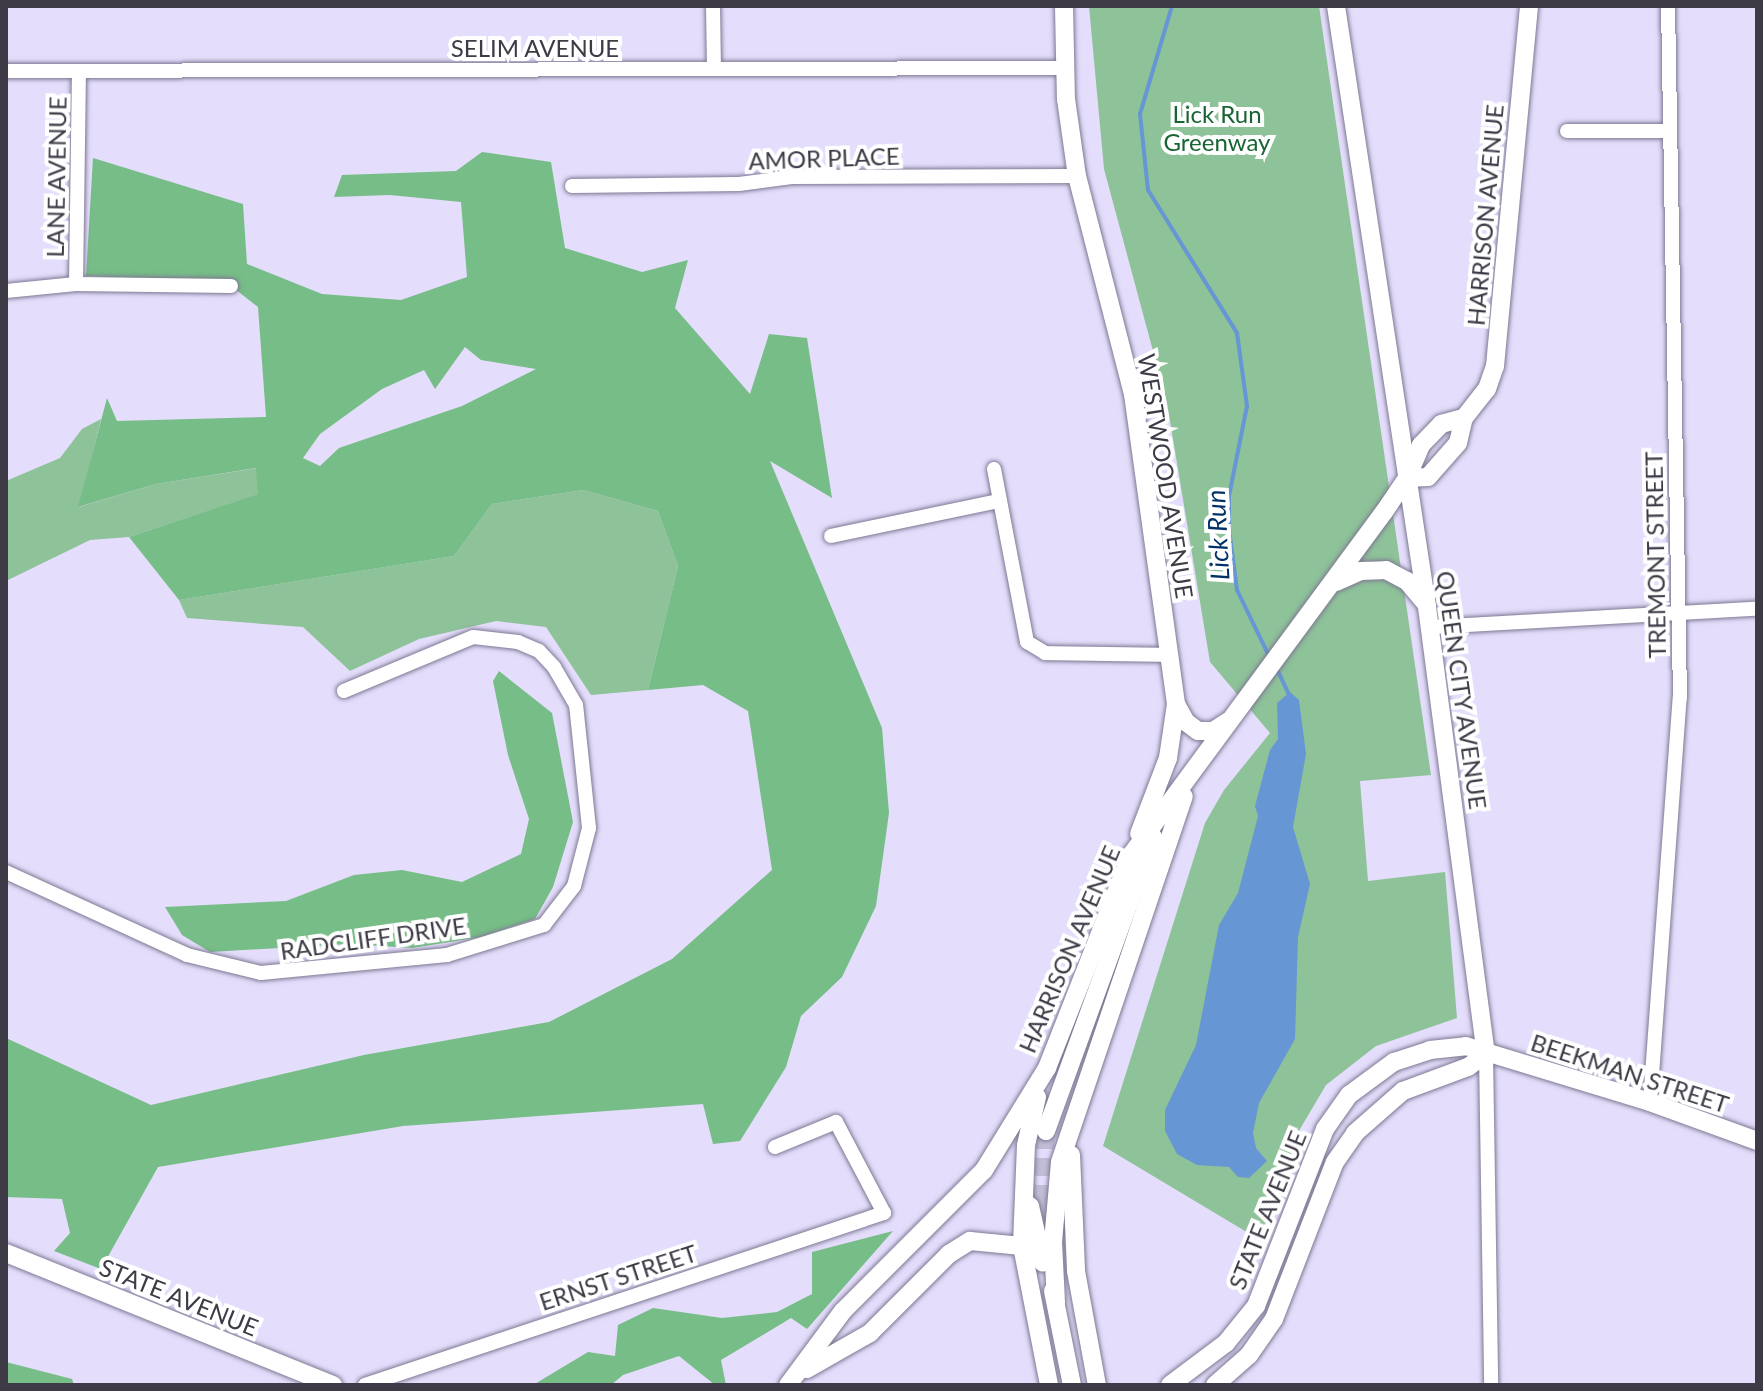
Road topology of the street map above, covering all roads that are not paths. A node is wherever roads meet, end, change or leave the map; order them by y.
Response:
1 (713, 6) edge
2 (1064, 6) edge
3 (1336, 6) edge
4 (1529, 6) edge
5 (1668, 6) edge
6 (1063, 68) junction
7 (714, 69) junction
8 (6, 71) edge
9 (79, 71) junction
10 (1567, 131) dead end
11 (1670, 131) junction
12 (1077, 176) junction
13 (572, 186) dead end
14 (76, 284) junction
15 (231, 286) dead end
16 (6, 291) edge
17 (1464, 418) junction
18 (994, 469) dead end
19 (1407, 478) junction
20 (999, 501) junction
21 (831, 536) dead end
22 (1334, 583) junction
23 (1427, 607) junction
24 (1757, 609) edge
25 (1678, 614) junction
26 (1430, 627) junction
27 (1169, 655) junction
28 (344, 691) dead end
29 (1176, 704) junction
30 (1227, 722) junction
31 (1188, 782) junction
32 (1160, 818) junction
33 (1131, 855) junction
34 (6, 872) edge
35 (1486, 1054) junction
36 (1047, 1068) junction
37 (1650, 1102) junction
38 (1046, 1131) tunnel mouth
39 (1069, 1139) junction
40 (1757, 1141) edge
41 (775, 1147) dead end
42 (1025, 1164) junction
43 (1022, 1246) junction
44 (6, 1253) edge
45 (1047, 1268) junction
46 (1056, 1302) junction
47 (795, 1379) edge
48 (333, 1385) edge
49 (365, 1385) edge
50 (1049, 1385) edge
51 (1072, 1385) edge
52 (1097, 1385) edge
53 (1170, 1385) edge
54 (1215, 1385) edge
55 (1491, 1385) edge

1 - 7 street
2 - 6 main road, WESTWOOD AVENUE
3 - 19 main road, QUEEN CITY AVENUE
4 - 17 main road, HARRISON AVENUE
5 - 11 street, TREMONT STREET
6 - 7 street, SELIM AVENUE
6 - 12 main road, WESTWOOD AVENUE
7 - 9 street, SELIM AVENUE
8 - 9 street, SELIM AVENUE
9 - 14 street, LANE AVENUE
10 - 11 street
11 - 25 street, TREMONT STREET
12 - 13 street, AMOR PLACE
12 - 27 main road, WESTWOOD AVENUE
14 - 15 street
14 - 16 street
17 - 19 main road, HARRISON AVENUE
17 - 19 main road, HARRISON AVENUE
18 - 20 street
19 - 22 main road, HARRISON AVENUE
19 - 23 main road, QUEEN CITY AVENUE
20 - 21 street
20 - 27 street
22 - 23 main road
22 - 30 main road, HARRISON AVENUE
23 - 26 main road, QUEEN CITY AVENUE
24 - 25 street
25 - 26 street
25 - 37 street, TREMONT STREET
26 - 35 main road, QUEEN CITY AVENUE
27 - 29 main road, WESTWOOD AVENUE
28 - 34 street, RADCLIFF DRIVE
29 - 30 main road
29 - 33 main road, WESTWOOD AVENUE
30 - 31 main road, HARRISON AVENUE
31 - 32 main road, HARRISON AVENUE
31 - 39 main road
32 - 33 main road, HARRISON AVENUE
32 - 38 main road
33 - 36 main road, HARRISON AVENUE
35 - 37 main road, BEEKMAN STREET
35 - 53 main road, STATE AVENUE
35 - 54 main road, STATE AVENUE
35 - 55 street, QUEEN CITY AVENUE
36 - 42 main road
36 - 47 main road, HARRISON AVENUE
37 - 40 main road, BEEKMAN STREET
39 - 46 main road
39 - 52 main road
41 - 49 street, ERNST STREET
42 - 43 main road
42 - 45 main road
43 - 45 main road
43 - 47 main road
43 - 50 main road
44 - 48 main road, STATE AVENUE
45 - 46 main road
45 - 51 main road
46 - 51 main road

